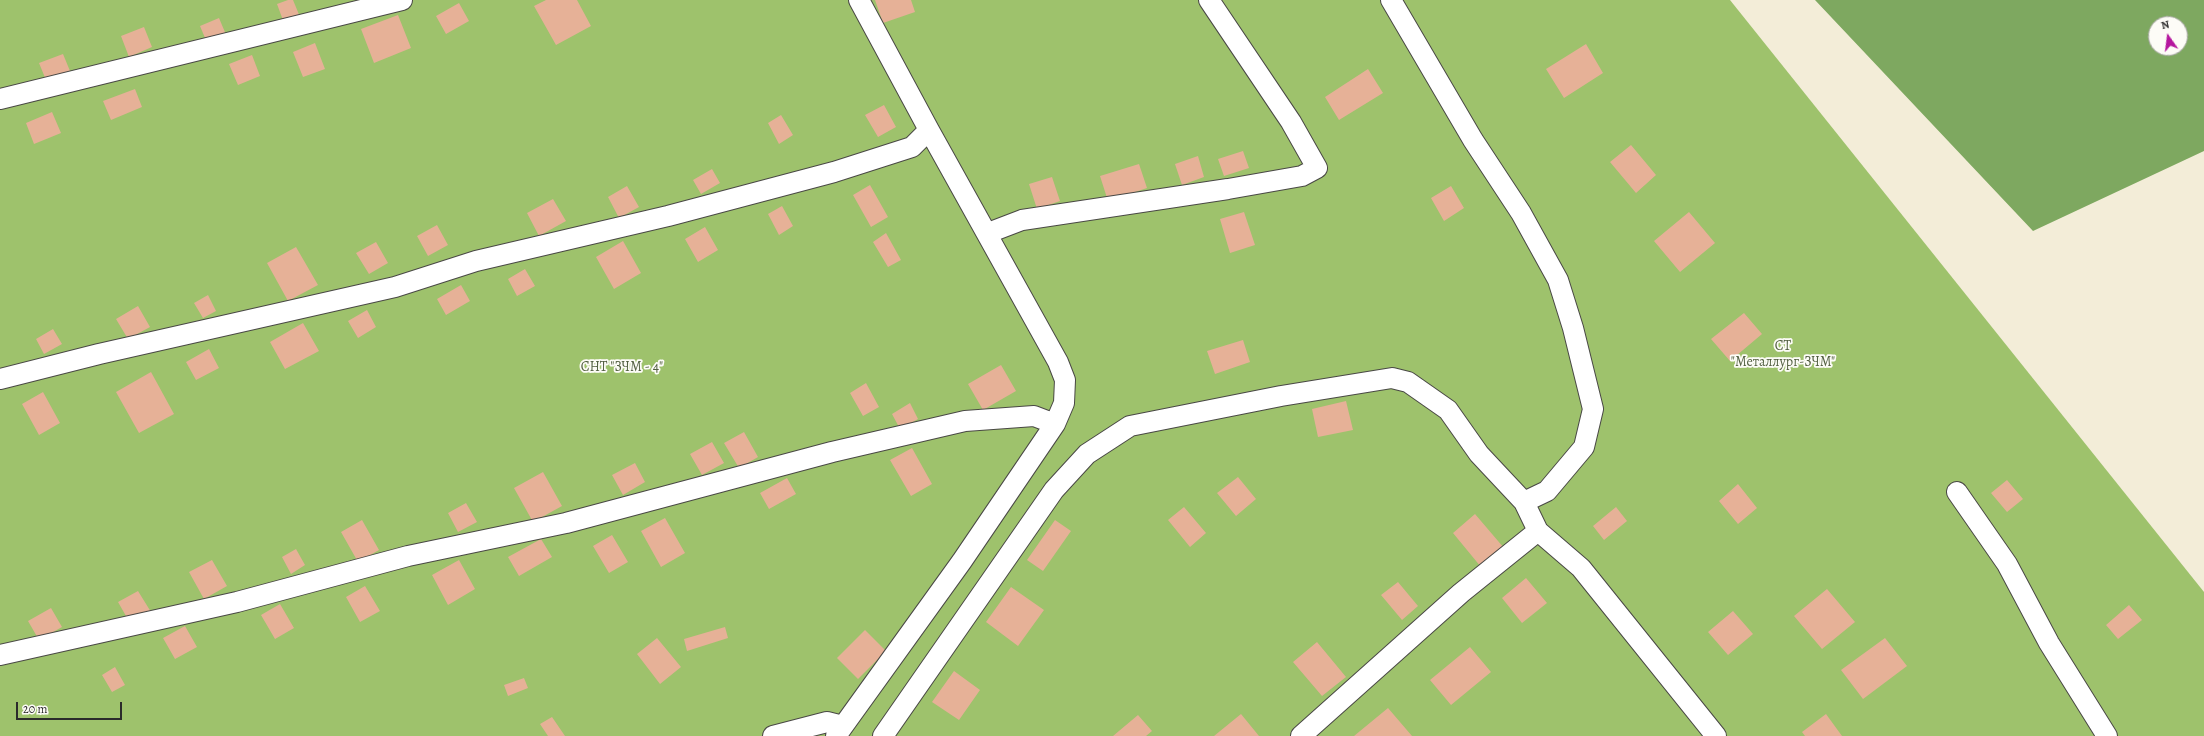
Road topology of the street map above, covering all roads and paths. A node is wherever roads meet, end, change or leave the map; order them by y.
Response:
1 (402, 0) edge
2 (859, 0) edge
3 (1209, 0) edge
4 (1391, 0) edge
5 (0, 99) edge
6 (928, 130) junction
7 (988, 233) junction
8 (0, 379) edge
9 (1055, 424) junction
10 (1957, 492) dead end
11 (1524, 502) junction
12 (1538, 530) junction
13 (0, 655) edge
14 (839, 731) edge
15 (773, 736) edge
16 (883, 736) edge
17 (1301, 736) edge
18 (1716, 736) edge
19 (2107, 736) edge

1 - 5 lane
2 - 6 lane
3 - 7 lane
4 - 11 lane
6 - 7 lane
6 - 8 lane
7 - 9 lane
9 - 13 lane
9 - 14 lane
10 - 19 lane
11 - 12 lane
11 - 16 lane
12 - 17 lane
12 - 18 lane
14 - 15 lane

